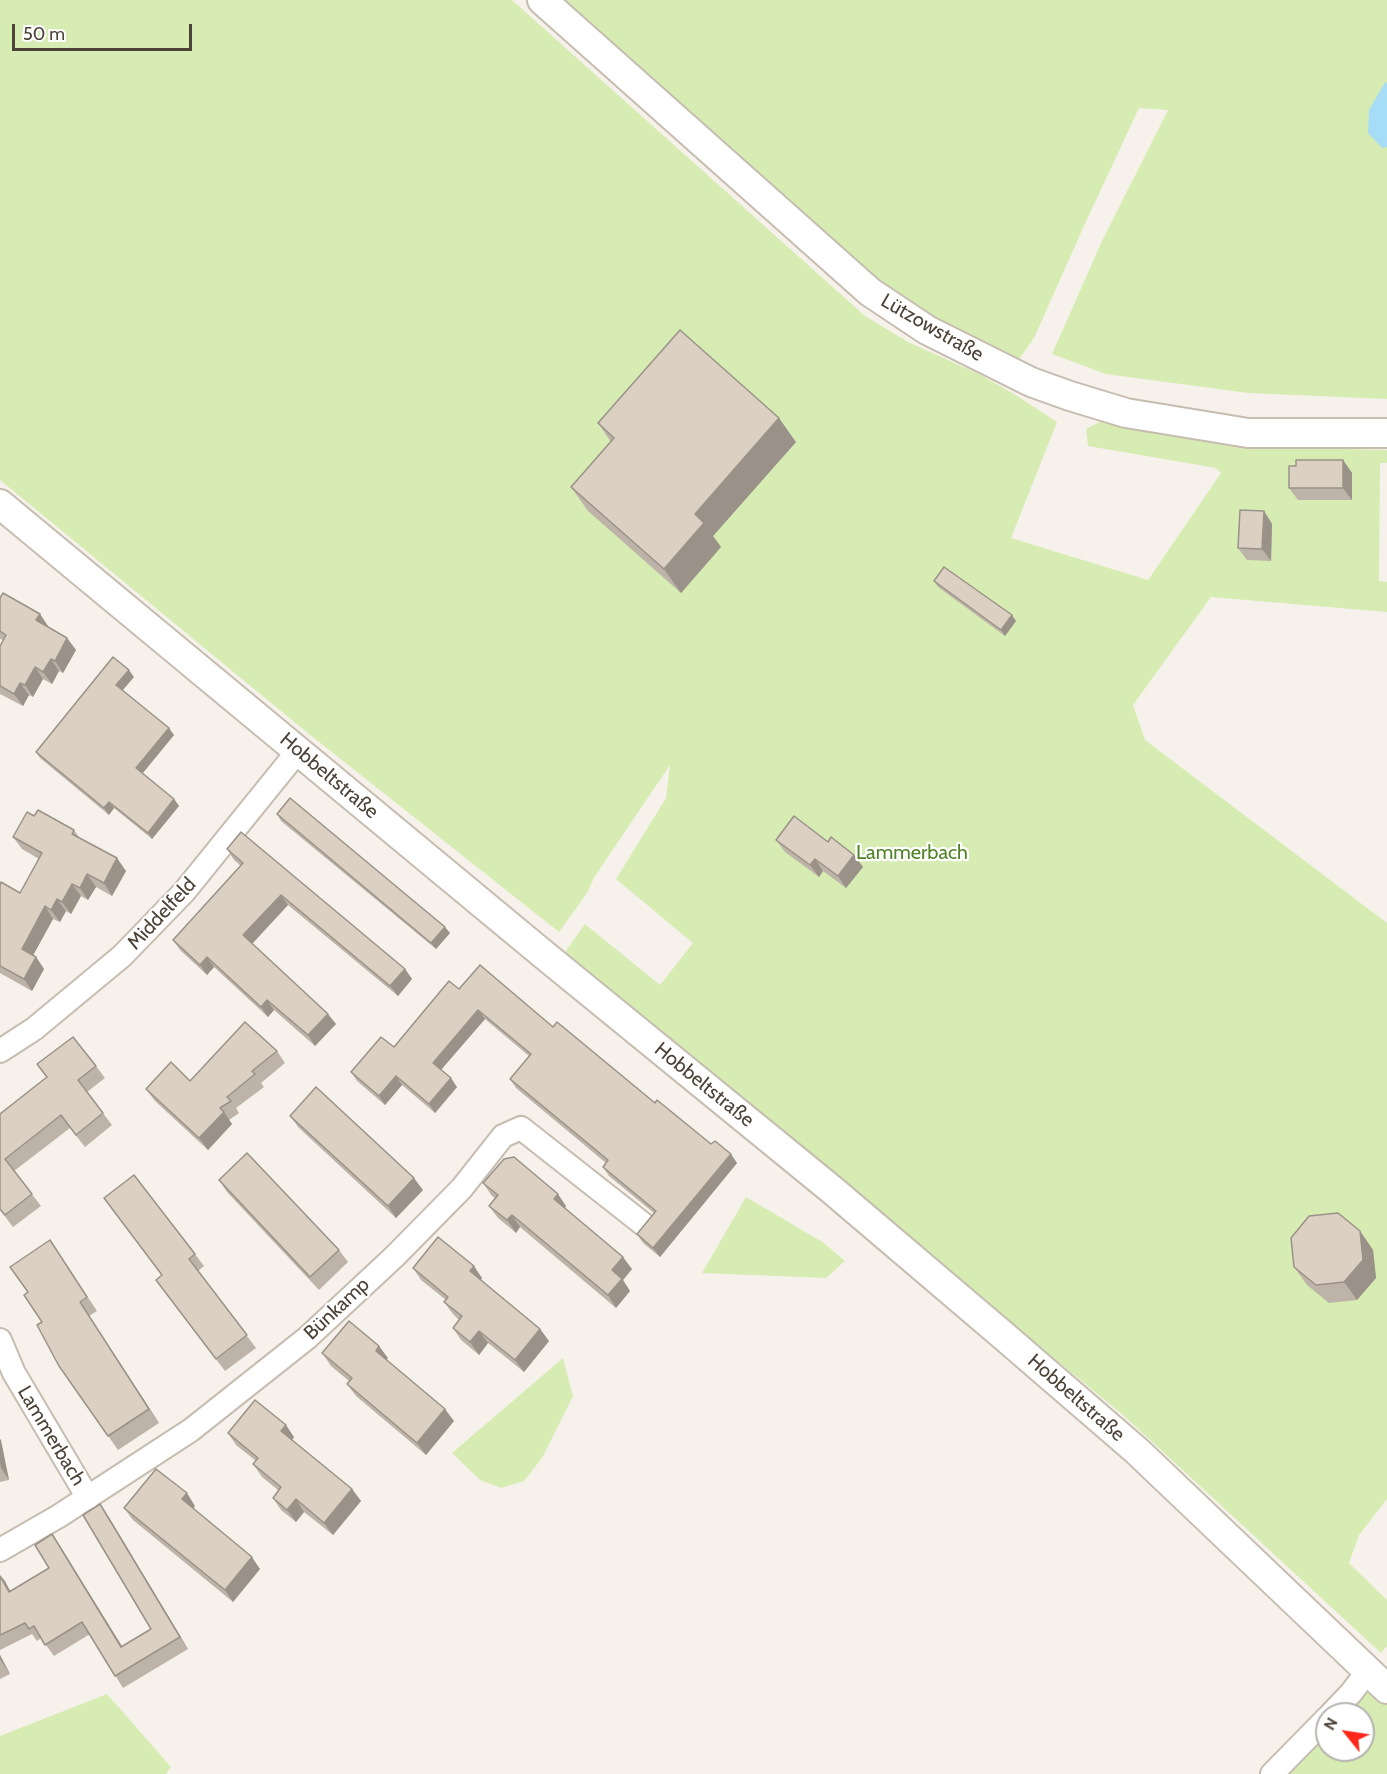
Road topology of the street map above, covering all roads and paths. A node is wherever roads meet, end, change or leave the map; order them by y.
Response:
1 (542, 0) edge
2 (1387, 433) edge
3 (0, 504) edge
4 (298, 751) junction
5 (0, 1051) edge
6 (643, 1224) edge
7 (0, 1340) edge
8 (88, 1498) junction
9 (0, 1550) edge
10 (1378, 1680) edge
11 (1342, 1702) edge
12 (1315, 1730) edge
13 (1272, 1774) edge

1 - 2 street, Lützowstraße
3 - 4 street, Hobbeltstraße
4 - 5 street, Middelfeld
4 - 10 street, Hobbeltstraße
6 - 8 street, Bünkamp
7 - 8 street, Lammerbach
8 - 9 street, Bünkamp
10 - 11 street
12 - 13 street

